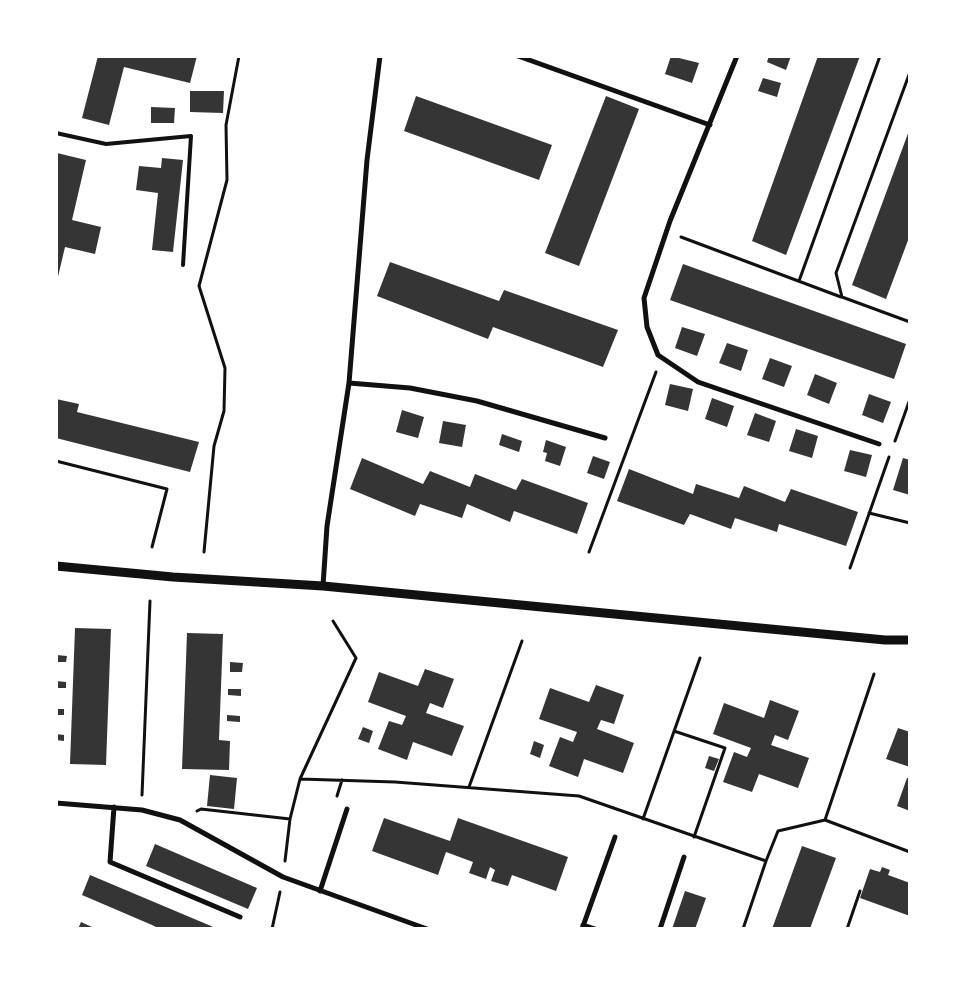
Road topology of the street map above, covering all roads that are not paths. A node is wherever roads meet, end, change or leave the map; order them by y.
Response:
1 (380, 56) edge
2 (518, 56) edge
3 (737, 56) edge
4 (710, 125) junction
5 (56, 132) edge
6 (182, 265) dead end
7 (349, 383) junction
8 (605, 438) dead end
9 (879, 444) dead end
10 (56, 566) edge
11 (323, 586) junction
12 (910, 640) edge
13 (56, 803) edge
14 (114, 807) junction
15 (347, 809) dead end
16 (615, 837) dead end
17 (684, 856) dead end
18 (320, 891) junction
19 (240, 918) dead end
20 (582, 927) edge
21 (427, 929) edge
22 (595, 929) edge
23 (660, 929) edge

1 - 7 street
2 - 4 street
3 - 4 street
4 - 9 street
5 - 6 lane
7 - 8 street
7 - 11 street
10 - 11 street
11 - 12 street
13 - 14 street
14 - 18 street
14 - 19 street
15 - 18 street
16 - 20 street
17 - 23 street
18 - 21 street
20 - 22 street

